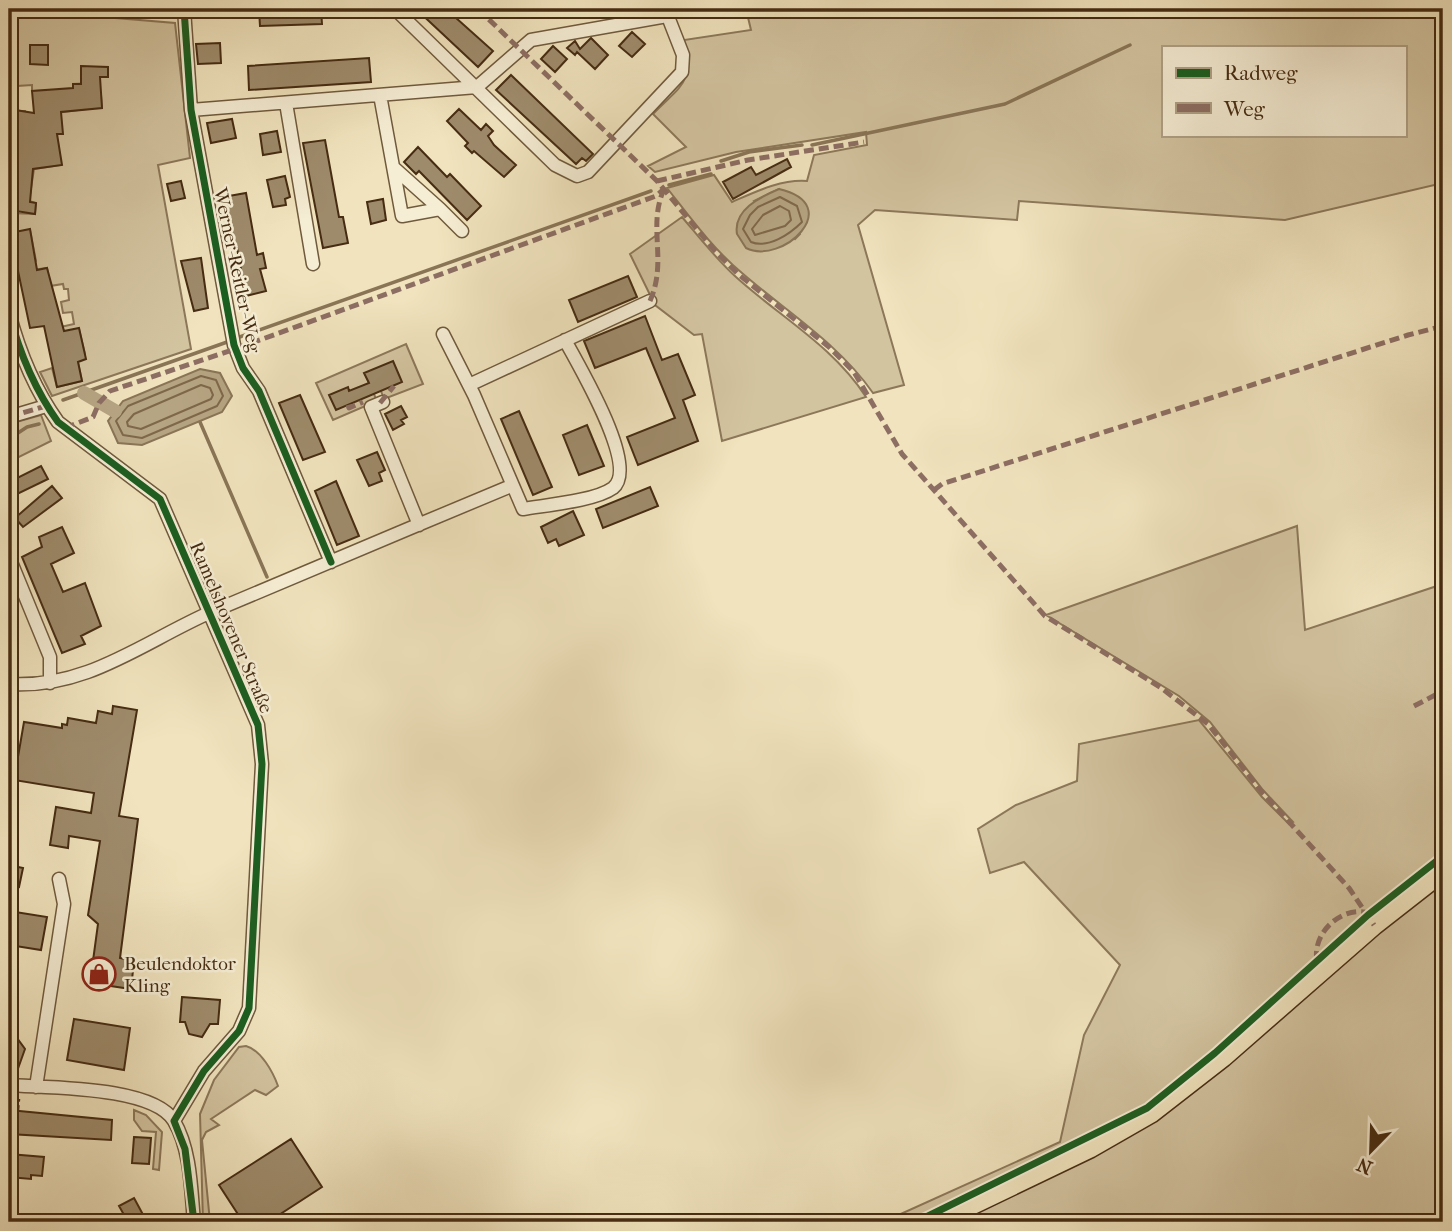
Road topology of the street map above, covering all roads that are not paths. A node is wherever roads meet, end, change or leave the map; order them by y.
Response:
1 (184, 9) edge
2 (395, 9) edge
3 (666, 12) edge
4 (477, 87) junction
5 (380, 95) junction
6 (286, 103) junction
7 (191, 110) junction
8 (393, 166) junction
9 (440, 209) junction
10 (462, 231) dead end
11 (313, 264) dead end
12 (650, 301) dead end
13 (9, 313) edge
14 (443, 334) dead end
15 (565, 340) junction
16 (469, 385) junction
17 (383, 402) dead end
18 (46, 405) junction
19 (9, 417) edge
20 (511, 486) junction
21 (419, 525) junction
22 (9, 557) edge
23 (331, 562) junction
24 (209, 614) junction
25 (50, 683) junction
26 (9, 684) edge
27 (1443, 872) edge
28 (59, 879) dead end
29 (9, 1084) edge
30 (36, 1087) junction
31 (174, 1121) junction
32 (194, 1222) edge
33 (936, 1222) edge

1 - 7 street, Werner-Reitler-Weg
2 - 4 street
3 - 4 street
3 - 4 street
4 - 5 street
5 - 6 street
5 - 8 street
6 - 7 street
6 - 11 street
7 - 23 street, Werner-Reitler-Weg
8 - 9 street
8 - 9 street
9 - 10 street
12 - 15 street
13 - 18 street, Ramelshovener Straße
14 - 16 street
15 - 16 street
15 - 20 street
16 - 20 street
17 - 21 street
18 - 19 street
18 - 24 street, Ramelshovener Straße
20 - 21 street
21 - 23 street
22 - 25 street
23 - 24 street
24 - 25 street
24 - 31 street, Ramelshovener Straße
25 - 26 street
27 - 33 main road
28 - 30 street
29 - 30 street
30 - 31 street
31 - 32 street

